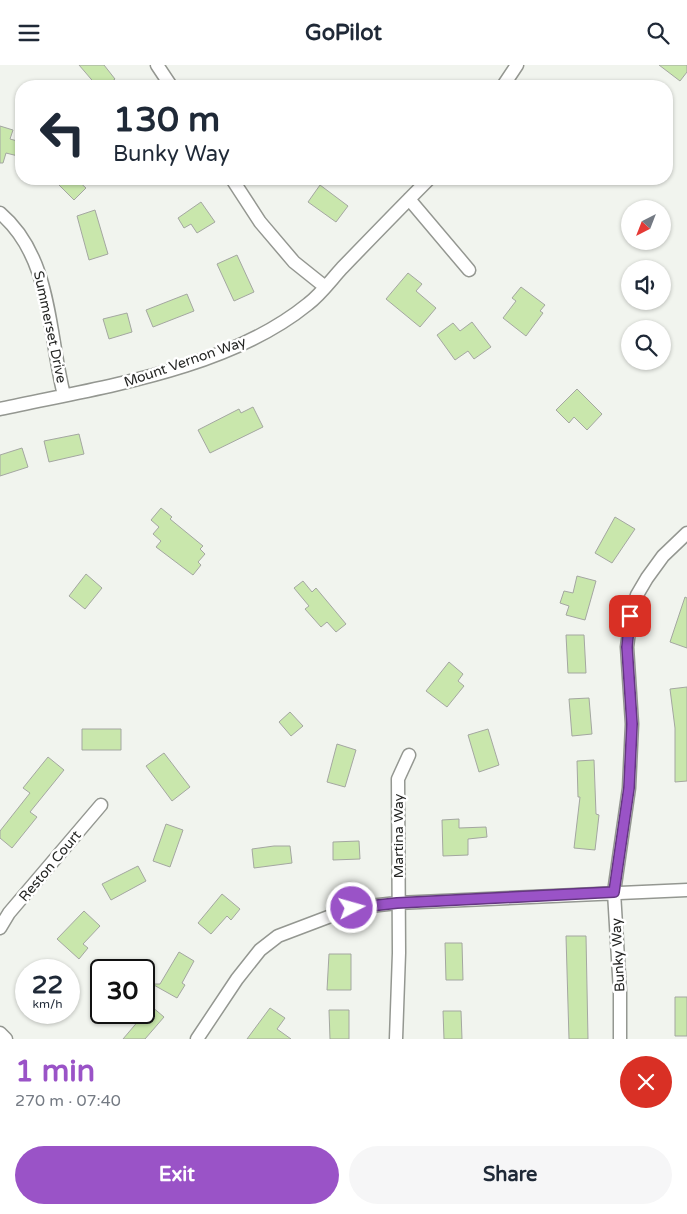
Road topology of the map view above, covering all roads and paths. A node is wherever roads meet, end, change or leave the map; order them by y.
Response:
1 (517, 65) edge
2 (159, 66) edge
3 (167, 80) edge
4 (507, 80) edge
5 (236, 185) edge
6 (423, 185) edge
7 (409, 199) junction
8 (0, 213) edge
9 (469, 270) dead end
10 (324, 286) junction
11 (64, 395) junction
12 (0, 409) edge
13 (687, 533) edge
14 (409, 755) dead end
15 (101, 805) dead end
16 (687, 889) edge
17 (614, 892) junction
18 (397, 903) junction
19 (0, 928) edge
20 (0, 1033) edge
21 (6, 1039) edge
22 (197, 1039) edge
23 (396, 1039) edge
24 (620, 1039) edge

1 - 4 street
2 - 3 street
5 - 10 street
6 - 7 street, Mount Vernon Way
7 - 9 street
7 - 10 street, Mount Vernon Way
8 - 11 street, Summerset Drive
10 - 11 street, Mount Vernon Way
11 - 12 street, Mount Vernon Way
13 - 17 street, Bunky Way
14 - 18 street, Martina Way
15 - 19 street, Reston Court
16 - 17 street
17 - 18 street
17 - 24 street, Bunky Way
18 - 22 street
18 - 23 street, Martina Way
20 - 21 street

